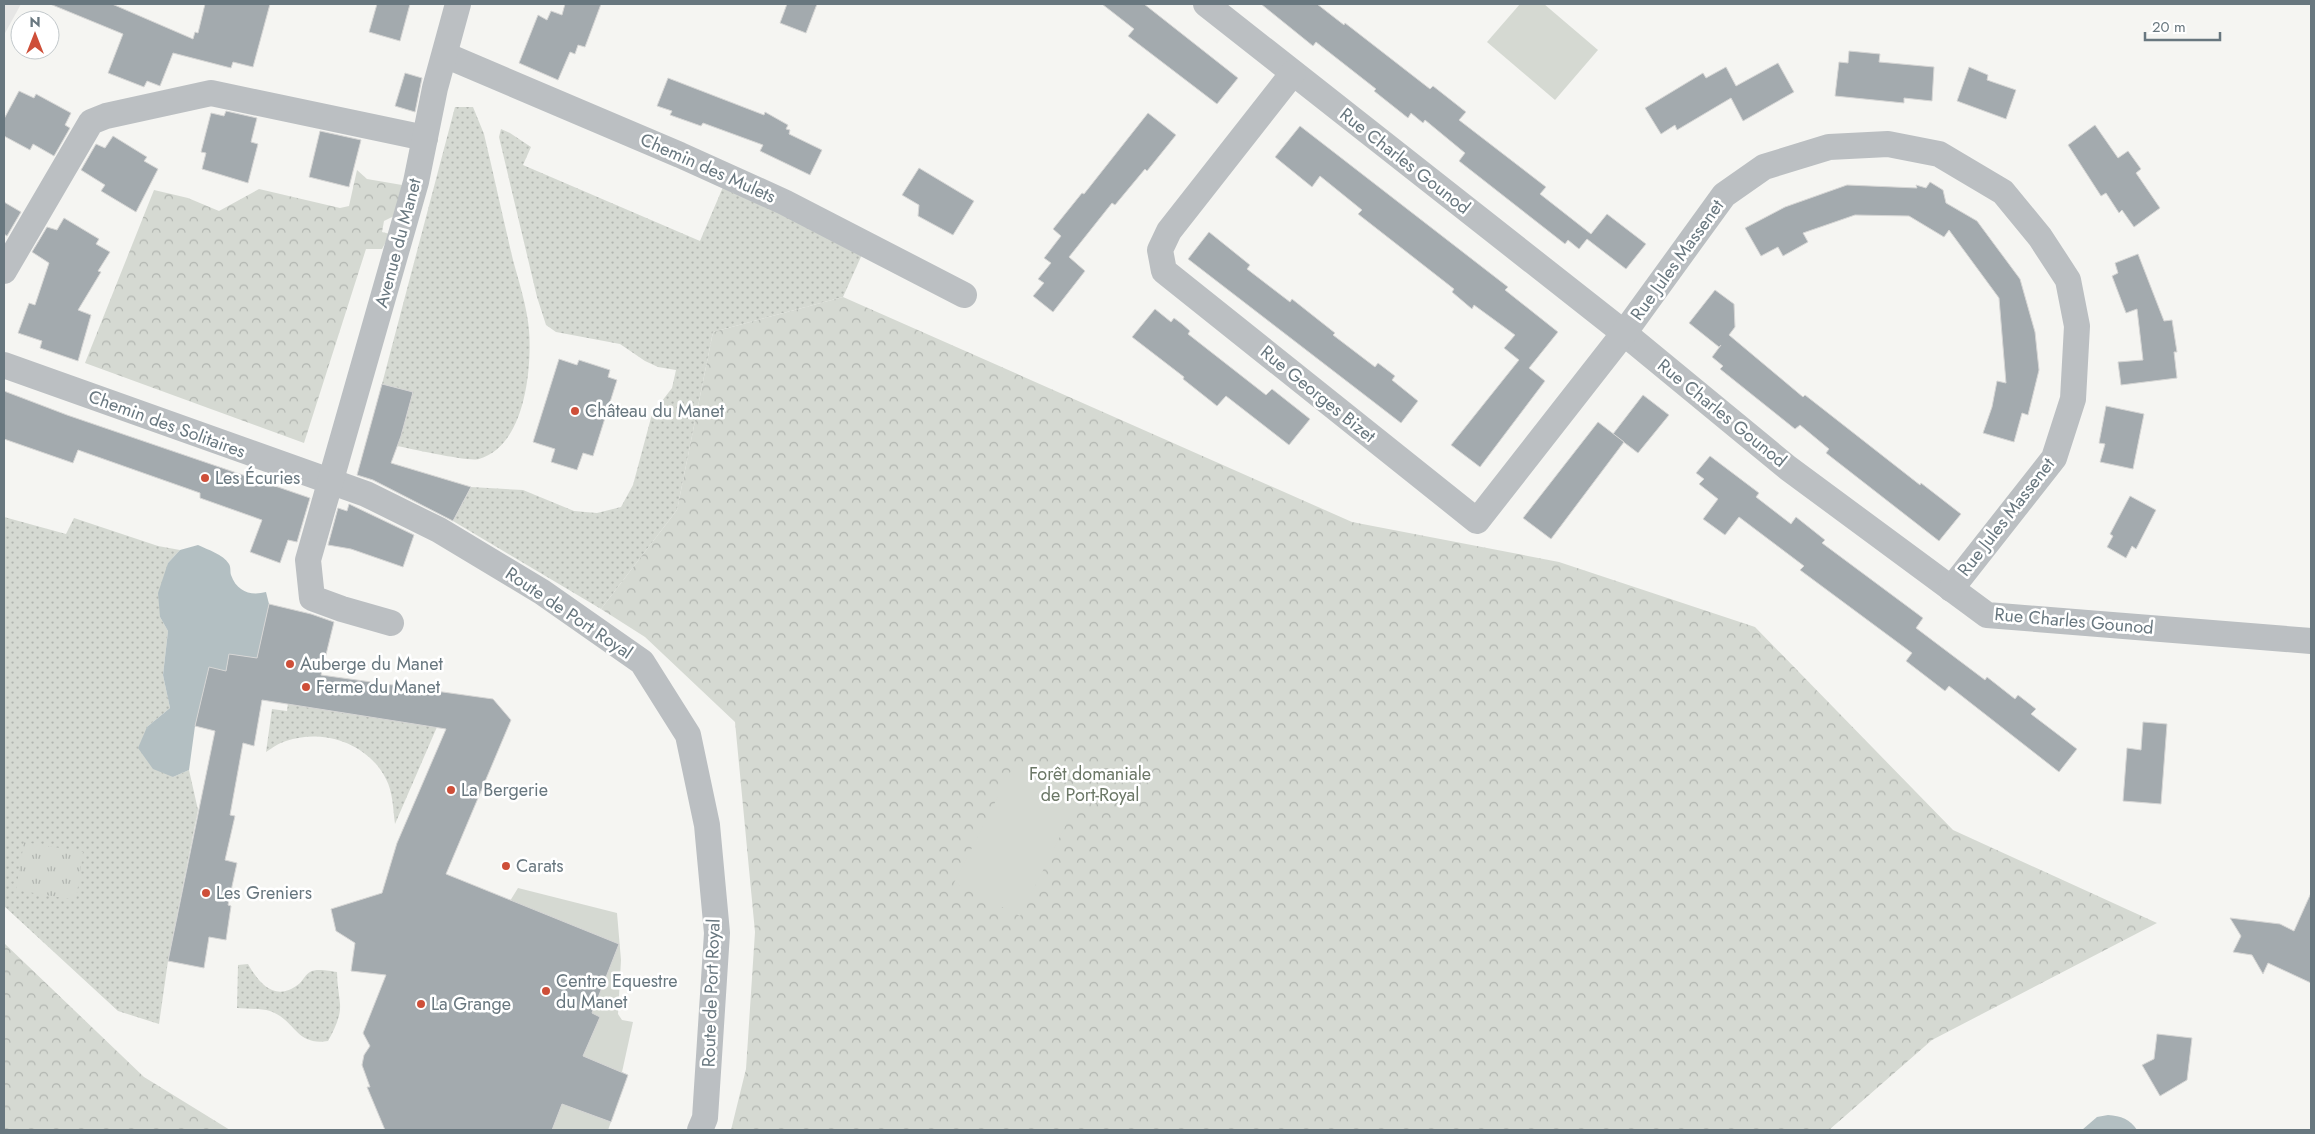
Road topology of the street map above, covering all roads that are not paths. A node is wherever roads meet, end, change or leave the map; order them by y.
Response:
1 (458, 4) edge
2 (1206, 4) edge
3 (444, 55) junction
4 (1293, 73) junction
5 (425, 138) junction
6 (4, 271) edge
7 (964, 295) dead end
8 (1624, 334) junction
9 (4, 365) edge
10 (331, 481) junction
11 (1951, 589) junction
12 (391, 623) dead end
13 (2311, 641) edge
14 (700, 1130) edge

1 - 3 street, Avenue du Manet
2 - 4 street, Rue Charles Gounod
3 - 5 street, Avenue du Manet
3 - 7 street, Chemin des Mulets
4 - 8 street, Rue Charles Gounod
4 - 8 street, Rue Georges Bizet
5 - 6 street
5 - 10 street, Avenue du Manet
8 - 11 street, Rue Charles Gounod
8 - 11 street, Rue Jules Massenet
9 - 10 street, Chemin des Solitaires
10 - 12 street, Avenue du Manet
10 - 14 street, Route de Port Royal
11 - 13 street, Rue Charles Gounod

